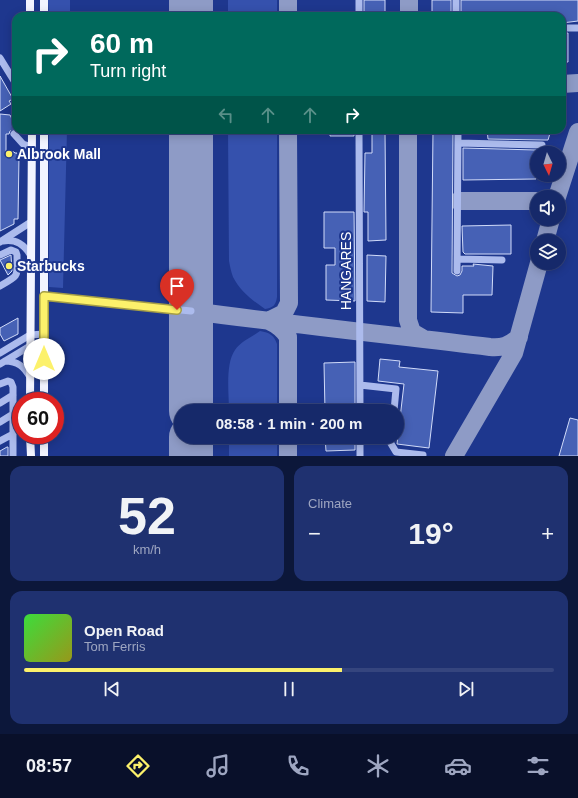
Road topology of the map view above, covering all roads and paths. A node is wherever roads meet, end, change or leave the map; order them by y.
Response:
1 (44, 0) edge
2 (359, 0) edge
3 (456, 0) edge
4 (30, 1) edge
5 (30, 12) edge
6 (44, 12) edge
7 (359, 12) edge
8 (456, 12) edge
9 (566, 28) edge
10 (578, 28) edge
11 (0, 58) edge
12 (12, 78) edge
13 (14, 134) dead end
14 (32, 134) edge
15 (44, 134) edge
16 (359, 134) edge
17 (458, 134) edge
18 (458, 143) junction
19 (542, 145) dead end
20 (32, 147) junction
21 (31, 222) junction
22 (1, 242) edge
23 (0, 255) edge
24 (31, 256) junction
25 (458, 260) junction
26 (502, 260) dead end
27 (457, 271) dead end
28 (0, 286) edge
29 (44, 296) junction
30 (191, 311) dead end
31 (44, 334) junction
32 (30, 335) junction
33 (44, 345) junction
34 (30, 346) junction
35 (0, 353) edge
36 (2, 362) edge
37 (30, 377) junction
38 (0, 384) edge
39 (360, 385) junction
40 (13, 392) edge
41 (30, 392) edge
42 (44, 392) edge
43 (12, 396) edge
44 (0, 403) edge
45 (360, 404) edge
46 (395, 404) edge
47 (12, 415) edge
48 (0, 422) edge
49 (12, 435) edge
50 (0, 441) edge
51 (13, 444) edge
52 (30, 444) edge
53 (44, 444) edge
54 (360, 444) edge
55 (391, 444) edge
56 (423, 455) dead end
57 (14, 456) edge
58 (31, 456) edge
59 (44, 456) edge
60 (360, 456) edge

1 - 6 main road
2 - 7 lane
3 - 8 lane
4 - 5 main road
9 - 10 lane
11 - 12 lane
13 - 20 lane
14 - 20 main road
15 - 29 main road
16 - 39 lane, HANGARES
17 - 18 lane
18 - 19 lane
18 - 25 lane
20 - 21 main road
21 - 22 lane
21 - 24 main road
22 - 24 lane
23 - 28 lane
24 - 32 main road
25 - 26 lane
25 - 27 lane
29 - 30 lane
29 - 31 main road
31 - 32 lane
31 - 33 main road
32 - 34 main road
32 - 35 lane
33 - 34 lane
33 - 42 main road
34 - 36 lane
34 - 37 main road
36 - 37 lane
37 - 41 main road
38 - 40 lane
39 - 45 lane, HANGARES
39 - 46 lane
43 - 44 lane
47 - 48 lane
49 - 50 lane
51 - 57 lane
52 - 58 main road
53 - 59 main road
54 - 60 lane
55 - 56 lane

